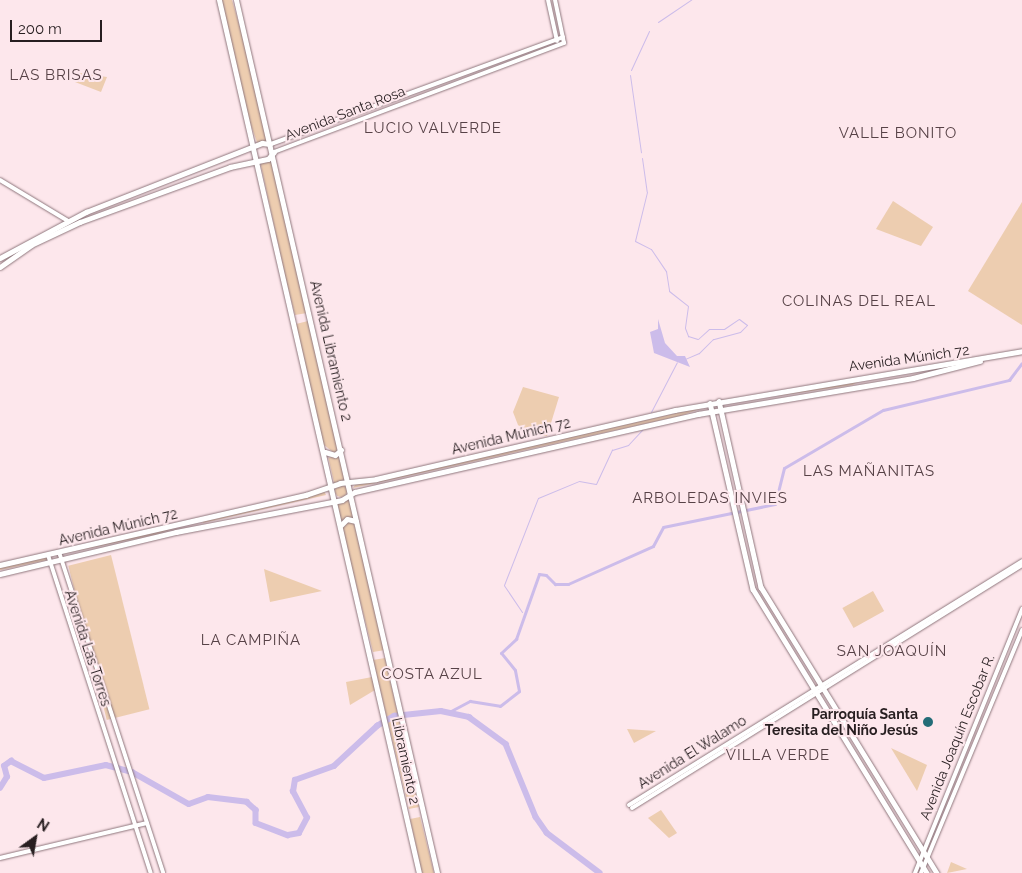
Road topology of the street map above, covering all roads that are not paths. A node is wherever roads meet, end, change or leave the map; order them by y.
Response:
1 (219, 0) edge
2 (236, 0) edge
3 (548, 0) edge
4 (554, 0) edge
5 (563, 37) junction
6 (557, 39) junction
7 (559, 45) junction
8 (272, 144) junction
9 (255, 150) junction
10 (274, 152) junction
11 (257, 159) junction
12 (0, 180) edge
13 (68, 220) junction
14 (0, 258) edge
15 (0, 267) edge
16 (1022, 351) edge
17 (984, 360) junction
18 (908, 370) junction
19 (913, 378) junction
20 (719, 401) junction
21 (710, 403) junction
22 (722, 410) junction
23 (712, 412) junction
24 (636, 419) junction
25 (641, 428) junction
26 (628, 430) junction
27 (341, 450) junction
28 (325, 452) junction
29 (349, 484) junction
30 (332, 488) junction
31 (351, 494) junction
32 (335, 499) junction
33 (356, 521) junction
34 (341, 526) junction
35 (59, 552) junction
36 (48, 555) junction
37 (60, 560) junction
38 (1022, 560) edge
39 (49, 562) junction
40 (0, 565) edge
41 (1022, 565) edge
42 (0, 574) edge
43 (1022, 609) edge
44 (1022, 630) edge
45 (371, 654) joint
46 (822, 687) junction
47 (815, 691) junction
48 (402, 708) joint
49 (631, 807) dead end
50 (147, 823) junction
51 (136, 826) junction
52 (924, 852) junction
53 (0, 858) edge
54 (927, 858) junction
55 (920, 861) junction
56 (923, 868) junction
57 (151, 873) edge
58 (164, 873) edge
59 (419, 873) edge
60 (437, 873) edge
61 (915, 873) edge
62 (921, 873) edge
63 (927, 873) edge
64 (937, 873) edge

1 - 9 main road, Avenida Libramiento 2
2 - 8 main road, Avenida Libramiento 2
3 - 6 street
4 - 5 street
5 - 6 street, Avenida Santa Rosa
5 - 7 street, Avenida Santa Rosa
6 - 7 street
6 - 8 street, Avenida Santa Rosa
7 - 10 street, Avenida Santa Rosa
8 - 9 main road, Avenida Santa Rosa
8 - 10 main road, Avenida Libramiento 2
9 - 11 main road, Avenida Libramiento 2
9 - 13 main road, Avenida Santa Rosa
10 - 11 main road, Avenida Santa Rosa
10 - 27 main road, Avenida Libramiento 2
11 - 15 main road, Avenida Santa Rosa
11 - 28 main road, Avenida Libramiento 2
12 - 13 street
13 - 14 main road, Avenida Santa Rosa
16 - 17 main road
17 - 18 main road, Avenida Múnich 72
17 - 19 main road, Avenida Múnich 72
18 - 19 main road
18 - 20 main road, Avenida Múnich 72
19 - 22 main road, Avenida Múnich 72
20 - 21 main road, Avenida Múnich 72
20 - 22 main road
21 - 23 main road
21 - 24 main road, Avenida Múnich 72
22 - 23 main road, Avenida Múnich 72
22 - 46 main road
23 - 25 main road, Avenida Múnich 72
23 - 47 main road
24 - 25 main road
24 - 26 main road
24 - 29 main road, Avenida Múnich 72
25 - 26 main road, Avenida Múnich 72
26 - 31 main road, Avenida Múnich 72
27 - 28 main road
27 - 29 main road, Avenida Libramiento 2
28 - 30 main road, Avenida Libramiento 2
29 - 30 main road, Avenida Múnich 72
29 - 31 main road, Avenida Libramiento 2
30 - 32 main road, Avenida Libramiento 2
30 - 35 main road, Avenida Múnich 72
31 - 32 main road, Avenida Múnich 72
31 - 33 main road, Avenida Libramiento 2
32 - 34 main road, Avenida Libramiento 2
32 - 37 main road, Avenida Múnich 72
33 - 34 main road
33 - 48 main road, Avenida Libramiento 2
34 - 45 main road, Avenida Libramiento 2
35 - 36 main road, Avenida Múnich 72
35 - 37 street, Avenida Las Torres
36 - 39 street, Avenida Las Torres
36 - 40 main road, Avenida Múnich 72
37 - 39 main road, Avenida Múnich 72
37 - 50 street, Avenida Las Torres
38 - 46 street, Avenida El Walamo
39 - 42 main road, Avenida Múnich 72
39 - 51 street, Avenida Las Torres
41 - 46 street, Avenida El Walamo
43 - 52 street, Avenida Joaquín Escobar R.
44 - 54 street, Avenida Joaquín Escobar R.
45 - 59 main road, Libramiento 2
46 - 47 street, Avenida El Walamo
46 - 52 main road
47 - 49 street, Avenida El Walamo
47 - 55 main road
48 - 60 main road, Libramiento 2
50 - 51 street
50 - 58 street, Avenida Las Torres
51 - 53 street
51 - 57 street, Avenida Las Torres
52 - 54 main road
52 - 55 street, Avenida Joaquín Escobar R.
54 - 56 street, Avenida Joaquín Escobar R.
54 - 64 main road
55 - 56 main road
55 - 61 street, Avenida Joaquín Escobar R.
56 - 62 street, Avenida Joaquín Escobar R.
56 - 63 main road

